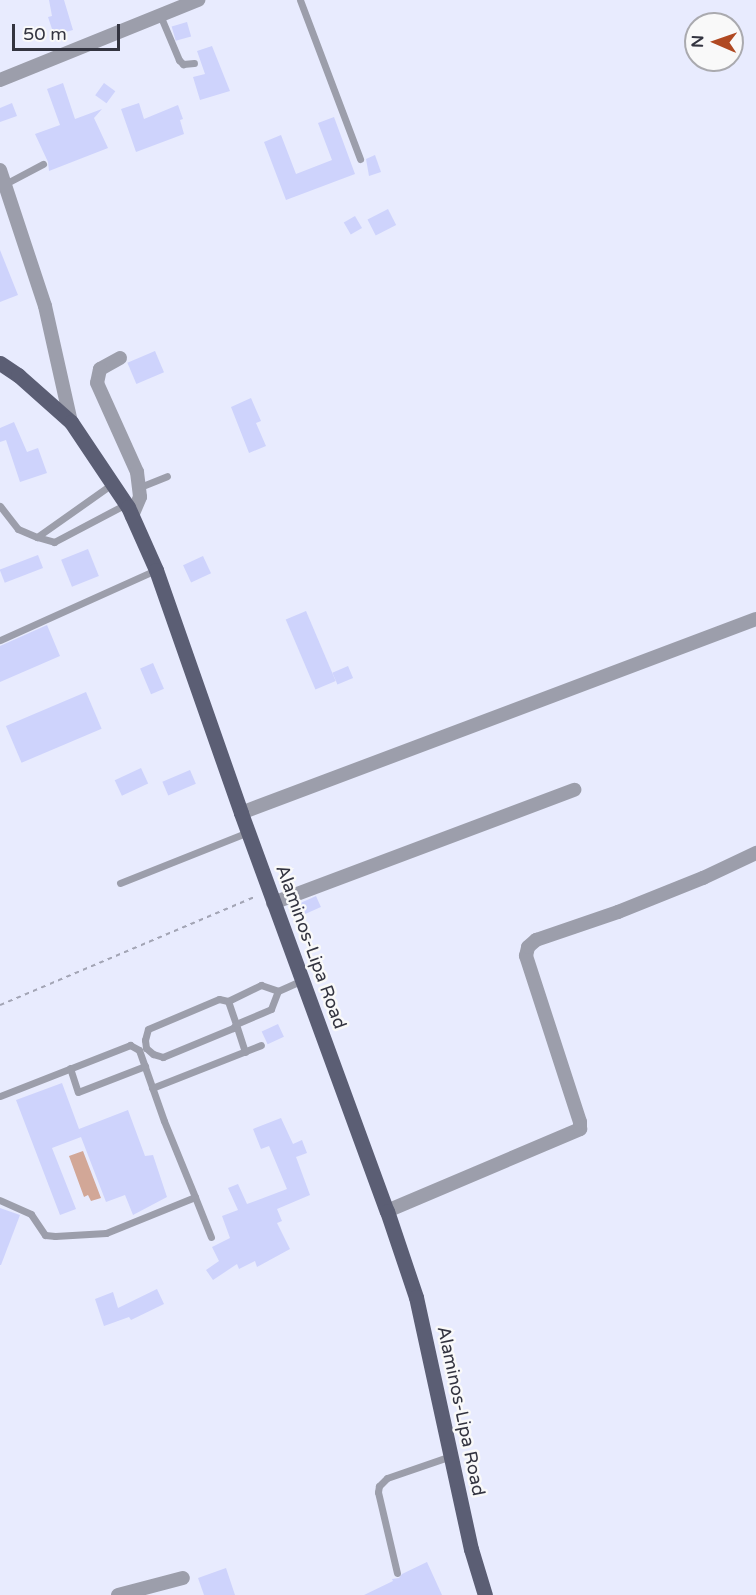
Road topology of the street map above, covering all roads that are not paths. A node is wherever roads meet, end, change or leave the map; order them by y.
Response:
1 (198, 0) edge
2 (300, 0) edge
3 (160, 15) junction
4 (194, 63) dead end
5 (0, 80) edge
6 (360, 159) dead end
7 (43, 164) dead end
8 (2, 177) edge
9 (120, 358) dead end
10 (0, 363) edge
11 (71, 422) junction
12 (167, 476) dead end
13 (113, 484) junction
14 (140, 487) junction
15 (0, 506) edge
16 (129, 510) junction
17 (37, 537) junction
18 (156, 570) junction
19 (756, 619) edge
20 (0, 640) edge
21 (574, 790) dead end
22 (241, 813) junction
23 (248, 832) junction
24 (756, 852) edge
25 (120, 883) dead end
26 (271, 897) junction
27 (303, 980) junction
28 (278, 991) junction
29 (228, 1001) junction
30 (236, 1024) junction
31 (261, 1045) dead end
32 (142, 1049) junction
33 (245, 1052) junction
34 (145, 1066) junction
35 (70, 1068) junction
36 (152, 1088) junction
37 (0, 1096) edge
38 (195, 1197) junction
39 (0, 1200) edge
40 (387, 1211) junction
41 (211, 1237) dead end
42 (452, 1456) junction
43 (398, 1573) dead end
44 (183, 1578) dead end
45 (118, 1595) edge
46 (485, 1595) edge

1 - 3 street
2 - 6 lane
3 - 4 lane
3 - 5 street
7 - 8 lane
8 - 11 street
9 - 14 street
10 - 11 main road, Alaminos-Lipa Road
11 - 13 main road, Alaminos-Lipa Road
12 - 14 lane
13 - 16 main road, Alaminos-Lipa Road
13 - 17 lane
14 - 16 street
15 - 17 lane
16 - 17 lane
16 - 18 main road, Alaminos-Lipa Road
18 - 20 lane
18 - 22 main road, Alaminos-Lipa Road
19 - 22 street
21 - 26 street
22 - 23 main road, Alaminos-Lipa Road
23 - 25 lane
23 - 26 main road, Alaminos-Lipa Road
24 - 40 street
26 - 27 main road, Alaminos-Lipa Road
27 - 28 lane
27 - 40 main road, Alaminos-Lipa Road
28 - 29 lane
28 - 30 lane
29 - 30 lane
29 - 32 lane
30 - 32 lane
30 - 33 lane
31 - 33 lane
32 - 34 lane
32 - 35 lane
33 - 36 lane
34 - 35 lane
34 - 36 lane
35 - 37 lane
36 - 38 lane
38 - 39 lane
38 - 41 lane
40 - 42 main road, Alaminos-Lipa Road
42 - 43 lane
42 - 46 main road, Alaminos-Lipa Road
44 - 45 street

